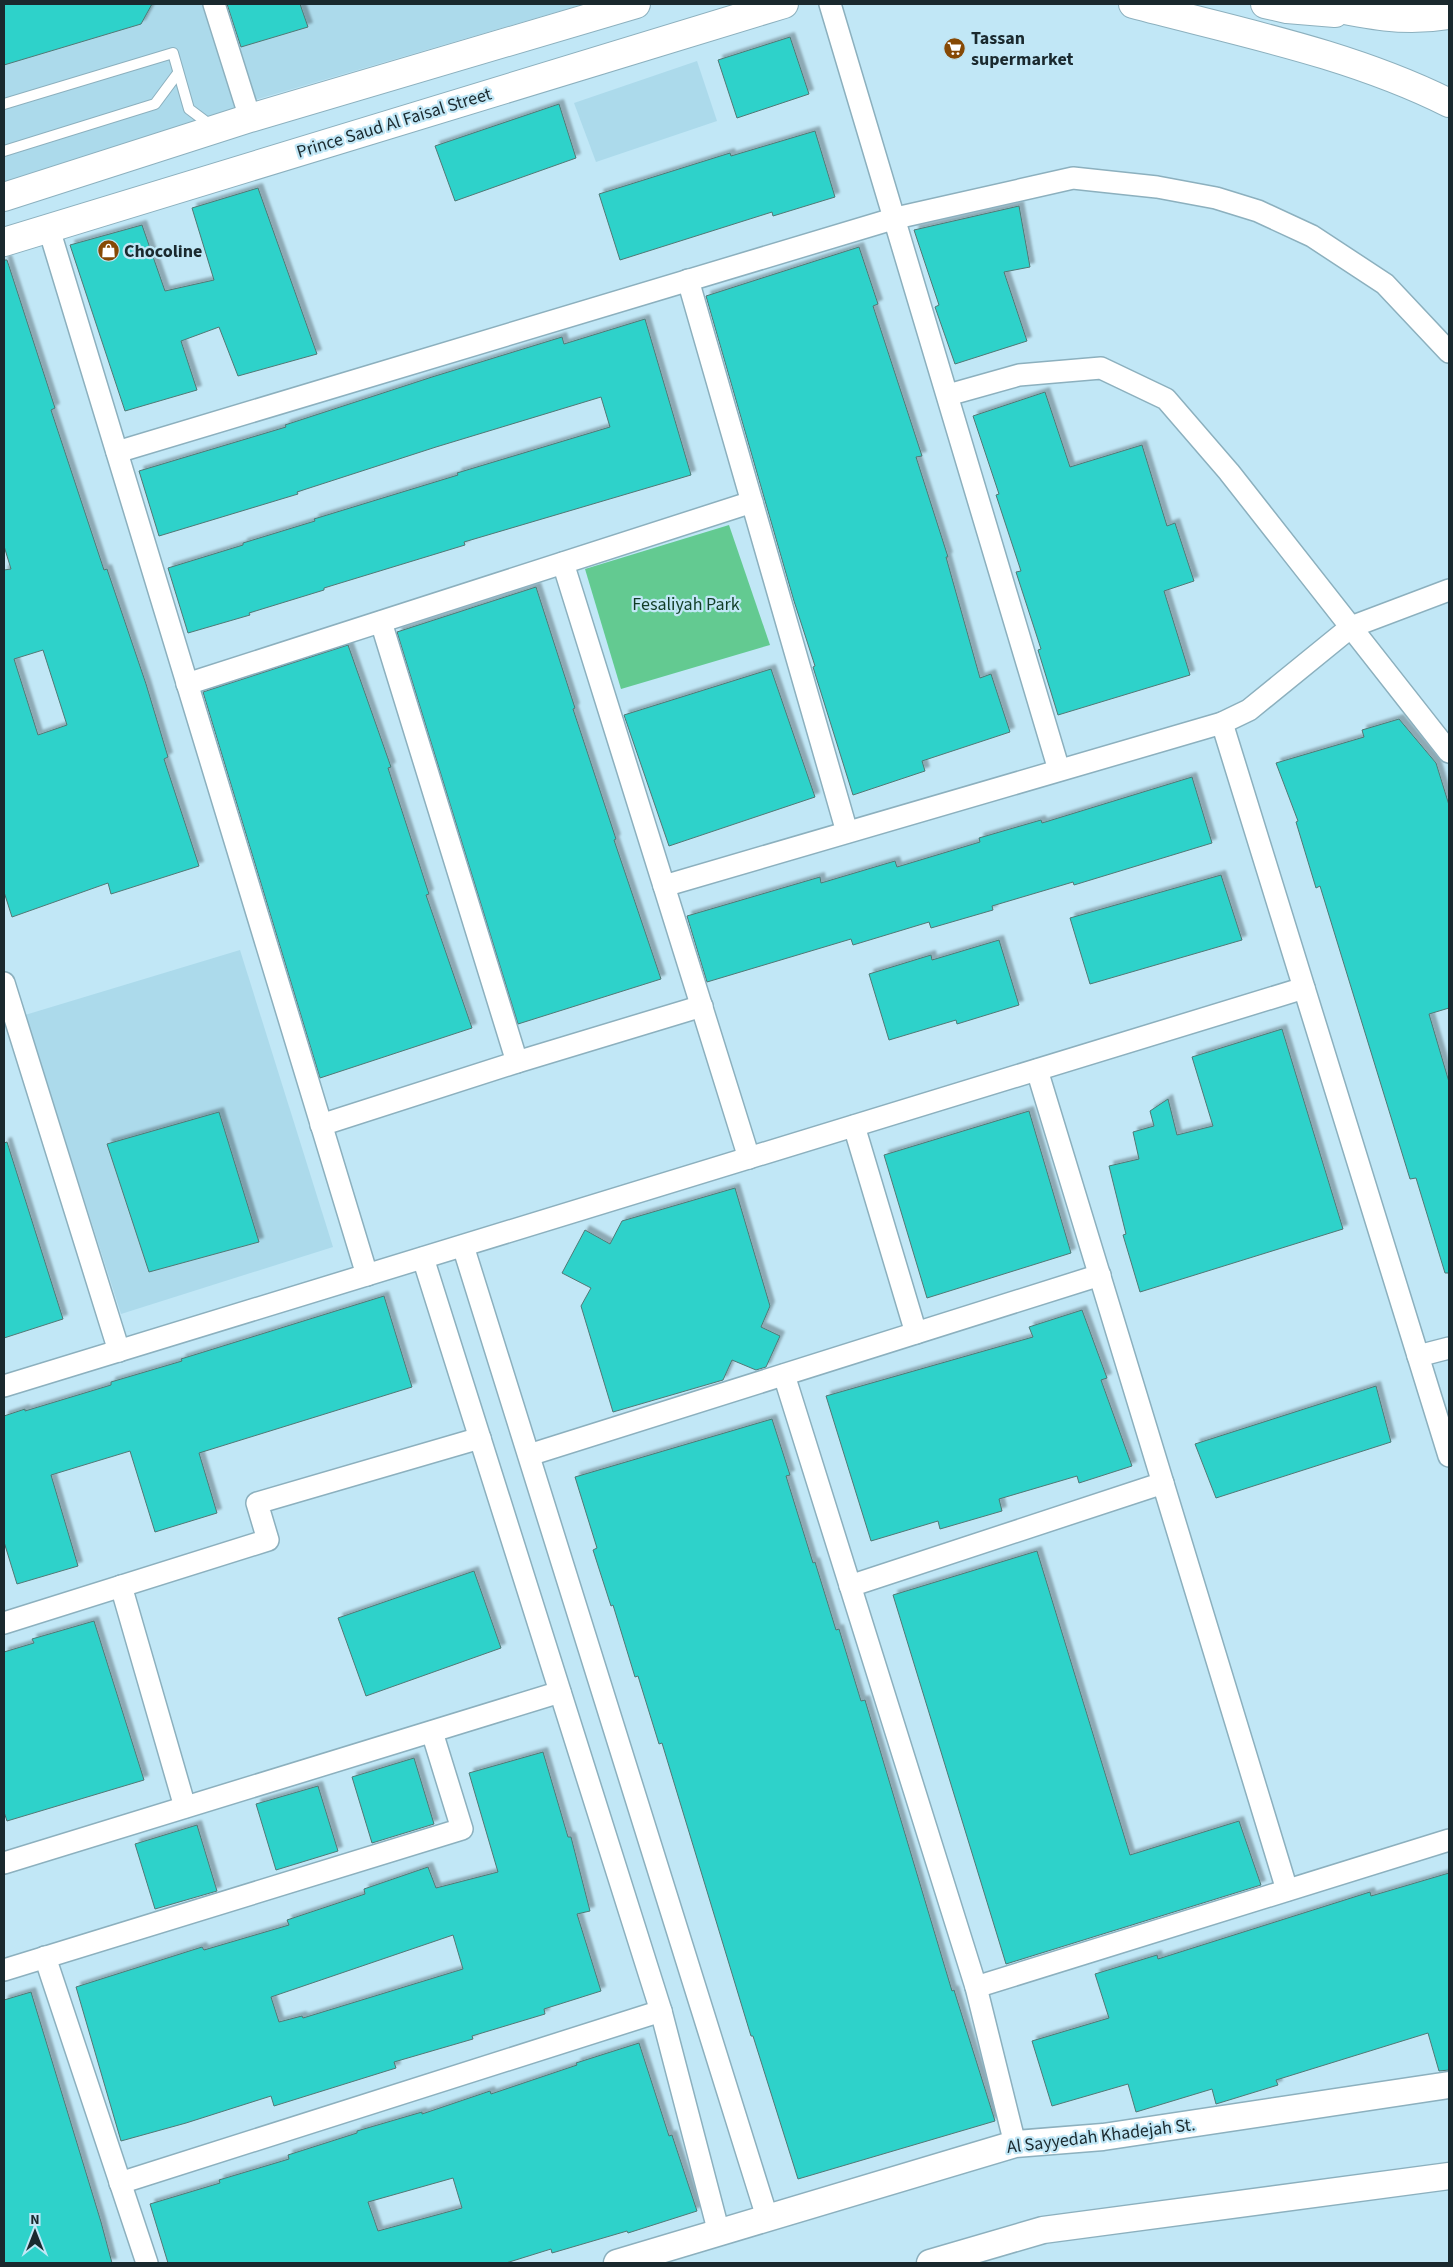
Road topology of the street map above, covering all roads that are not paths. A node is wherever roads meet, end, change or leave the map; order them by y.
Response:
1 (214, 4) edge
2 (636, 4) edge
3 (784, 4) edge
4 (830, 4) edge
5 (1134, 4) edge
6 (1265, 4) edge
7 (1316, 4) edge
8 (1441, 4) edge
9 (1449, 13) edge
10 (1367, 15) junction
11 (178, 73) junction
12 (1449, 103) edge
13 (4, 104) edge
14 (250, 118) junction
15 (216, 129) junction
16 (4, 151) edge
17 (4, 197) edge
18 (896, 218) junction
19 (49, 229) junction
20 (4, 242) edge
21 (688, 280) junction
22 (1449, 352) edge
23 (948, 395) junction
24 (117, 452) junction
25 (752, 502) junction
26 (563, 563) junction
27 (1449, 590) edge
28 (381, 622) junction
29 (1351, 627) junction
30 (187, 684) junction
31 (1222, 723) junction
32 (1449, 752) edge
33 (1060, 770) junction
34 (847, 832) junction
35 (664, 886) junction
36 (4, 983) edge
37 (1304, 988) junction
38 (702, 1006) junction
39 (518, 1062) junction
40 (1037, 1070) junction
41 (321, 1125) junction
42 (854, 1126) junction
43 (749, 1158) junction
44 (463, 1246) junction
45 (423, 1258) junction
46 (367, 1275) junction
47 (1100, 1275) junction
48 (916, 1333) junction
49 (1449, 1348) edge
50 (119, 1351) junction
51 (1418, 1356) junction
52 (784, 1375) junction
53 (4, 1386) edge
54 (480, 1438) junction
55 (529, 1455) junction
56 (1449, 1456) edge
57 (1163, 1483) junction
58 (121, 1586) junction
59 (850, 1586) junction
60 (4, 1623) edge
61 (560, 1692) junction
62 (432, 1732) junction
63 (185, 1808) junction
64 (1449, 1840) edge
65 (4, 1864) edge
66 (1287, 1890) junction
67 (45, 1957) junction
68 (4, 1970) edge
69 (976, 1987) junction
70 (661, 2011) junction
71 (1449, 2086) edge
72 (1015, 2144) junction
73 (1449, 2176) edge
74 (120, 2182) junction
75 (767, 2217) junction
76 (719, 2233) junction
77 (147, 2263) edge
78 (617, 2263) edge
79 (930, 2263) edge

1 - 14 street
2 - 14 main road
3 - 19 main road, Prince Saud Al Faisal Street
4 - 18 street
5 - 12 main road
6 - 10 main road
7 - 10 main road
8 - 9 main road
9 - 10 main road
11 - 13 lane
11 - 15 lane
11 - 16 lane
14 - 15 main road
15 - 17 main road
18 - 21 street
18 - 22 street
18 - 23 street
19 - 20 main road, Prince Saud Al Faisal Street
19 - 24 street
21 - 24 street
21 - 25 street
23 - 29 street
23 - 33 street
24 - 30 street
25 - 26 street
25 - 34 street
26 - 28 street
26 - 35 street
27 - 29 street
28 - 30 street
28 - 39 street
29 - 31 street
29 - 32 street
30 - 41 street
31 - 33 street
31 - 37 street
33 - 34 street
34 - 35 street
35 - 38 street
36 - 50 street
37 - 40 street
37 - 51 street
38 - 39 street
38 - 43 street
39 - 41 street
40 - 42 street
40 - 47 street
41 - 46 street
42 - 43 street
42 - 48 street
43 - 44 street
44 - 45 street
44 - 55 street
45 - 46 street
45 - 54 street
46 - 50 street
47 - 48 street
47 - 57 street
48 - 52 street
49 - 51 street
50 - 53 street
51 - 56 street
52 - 55 street
52 - 59 street
54 - 58 street
54 - 61 street
55 - 75 street
57 - 59 street
57 - 66 street
58 - 60 street
58 - 63 street
59 - 69 street
61 - 62 street
61 - 70 street
62 - 63 street
62 - 67 street
63 - 65 street
64 - 66 street
66 - 69 street
67 - 68 street
67 - 74 street
69 - 72 street
70 - 74 street
70 - 76 street
71 - 72 street, Al Sayyedah Khadejah St.
72 - 75 street, Al Sayyedah Khadejah St.
73 - 79 street
74 - 77 street
75 - 76 street, Al Sayyedah Khadejah St.
76 - 78 street, Al Sayyedah Khadejah St.

